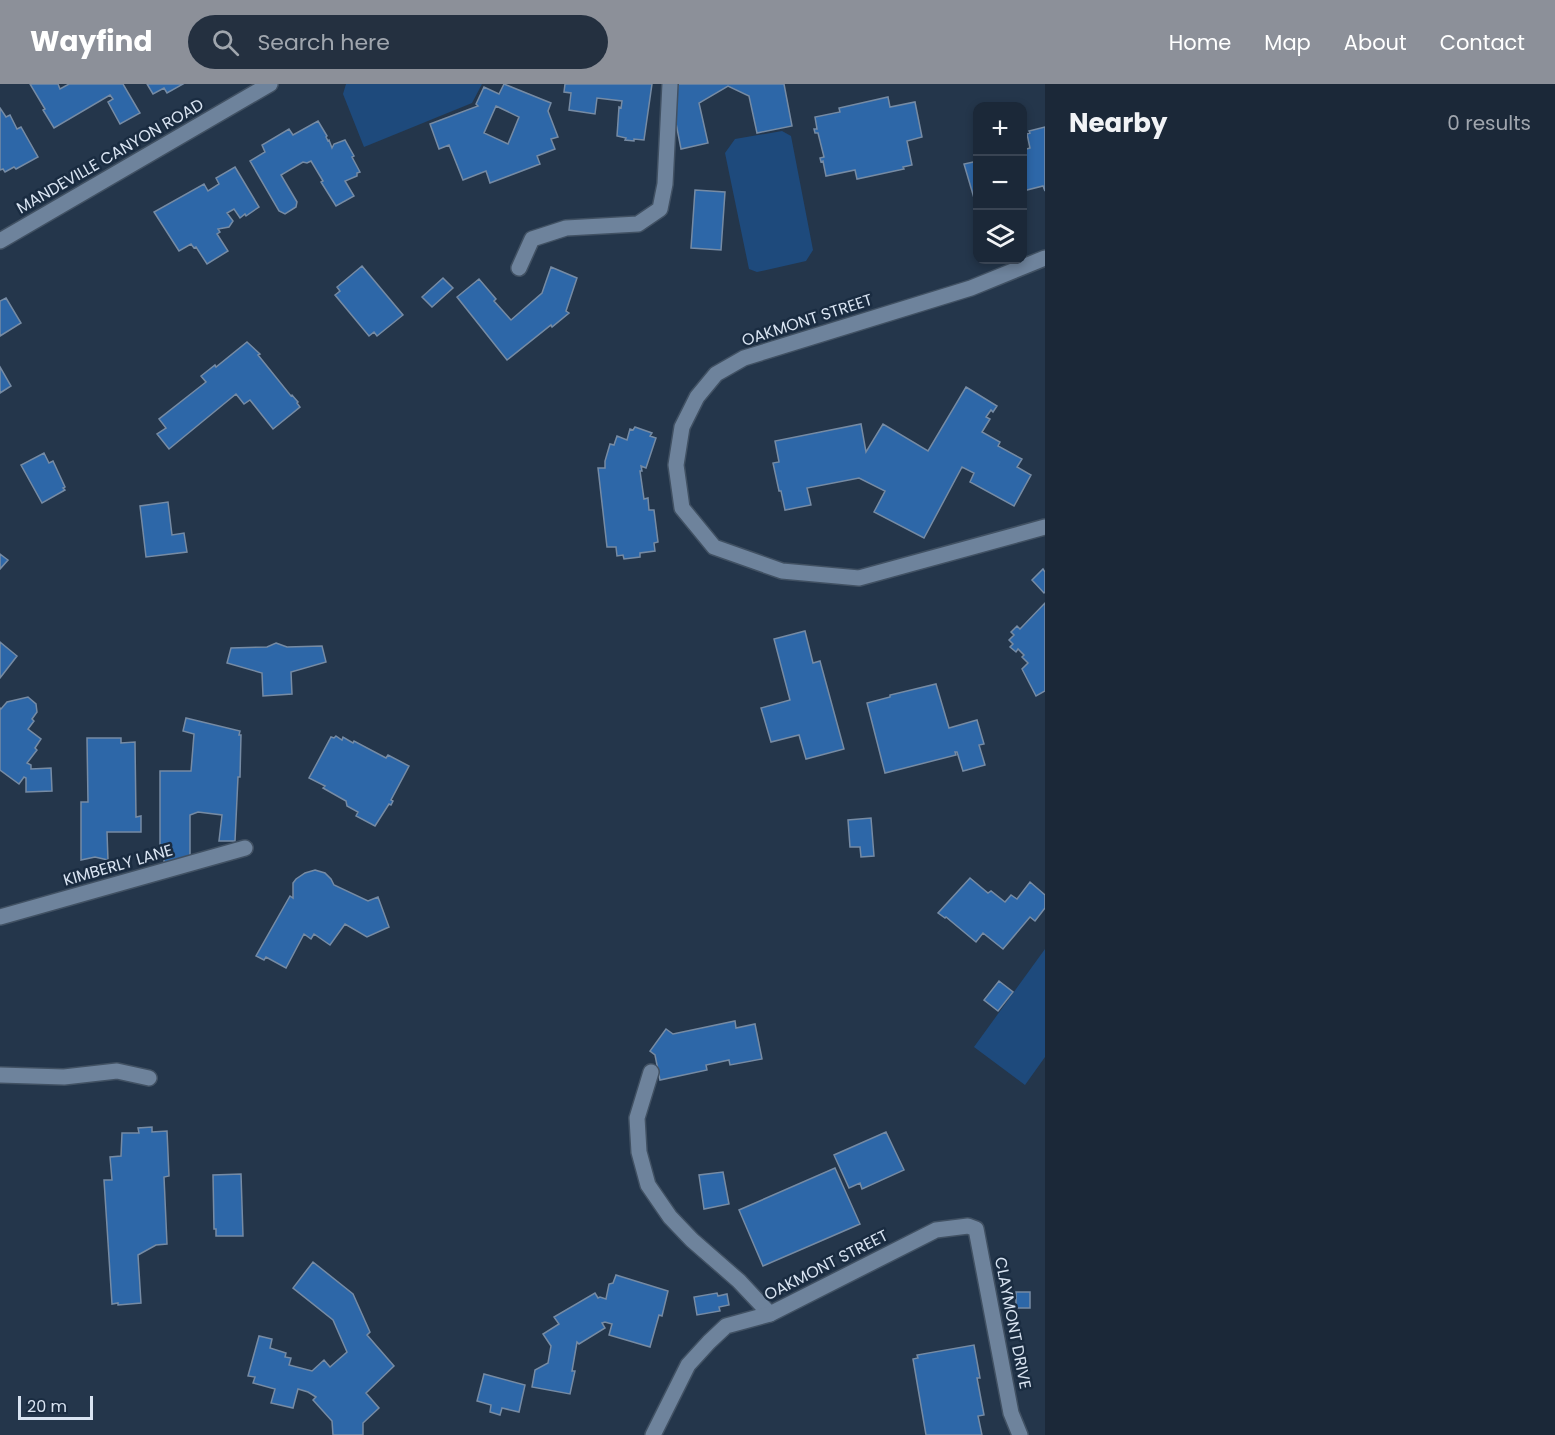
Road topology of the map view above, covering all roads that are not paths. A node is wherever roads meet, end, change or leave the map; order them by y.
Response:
1 (270, 84) edge
2 (670, 84) edge
3 (0, 240) edge
4 (1045, 258) edge
5 (519, 268) dead end
6 (1045, 527) edge
7 (245, 848) dead end
8 (0, 917) edge
9 (651, 1072) dead end
10 (0, 1076) edge
11 (149, 1078) dead end
12 (981, 1252) joint
13 (770, 1314) junction
14 (654, 1435) edge
15 (1020, 1435) edge

1 - 3 street, MANDEVILLE CANYON ROAD
2 - 5 street
4 - 6 street, OAKMONT STREET
7 - 8 street, KIMBERLY LANE
9 - 13 street
10 - 11 street
12 - 13 street, OAKMONT STREET
12 - 15 street, CLAYMONT DRIVE
13 - 14 street, OAKMONT STREET

